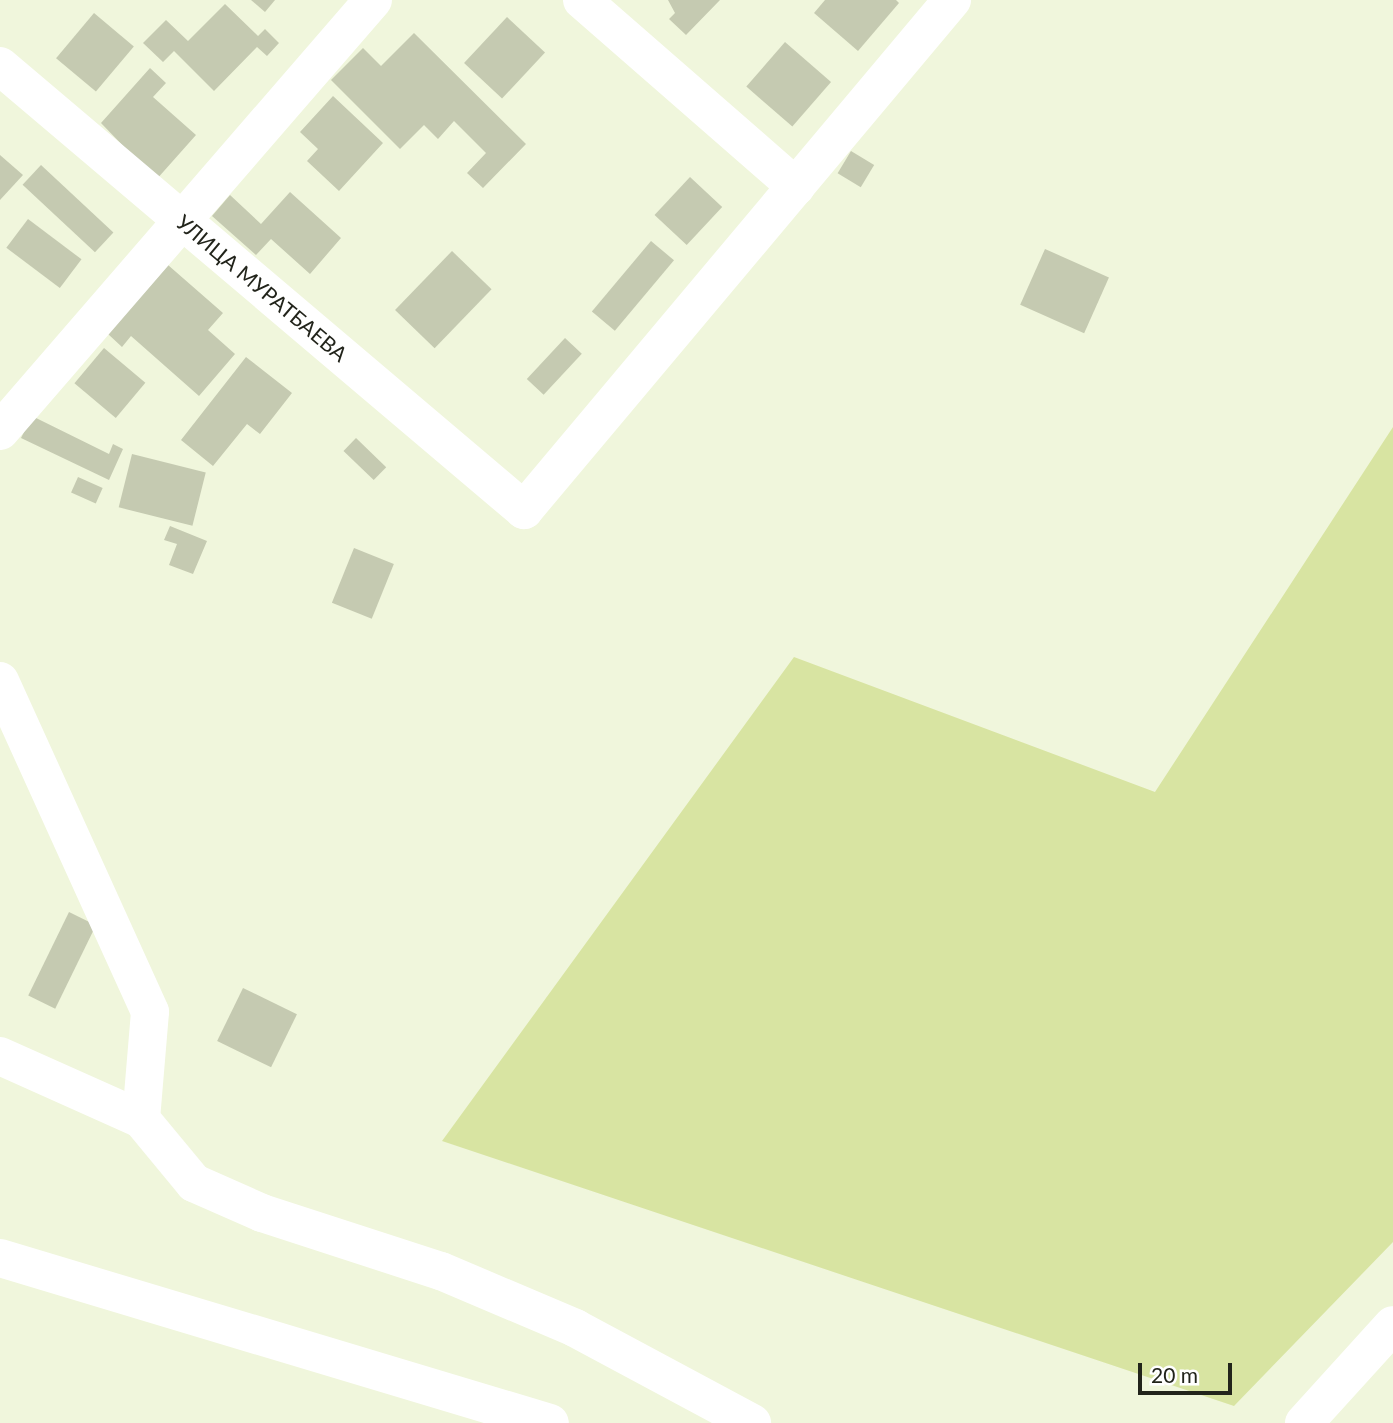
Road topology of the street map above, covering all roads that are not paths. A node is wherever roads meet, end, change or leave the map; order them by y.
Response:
1 (373, 0) edge
2 (583, 0) edge
3 (952, 0) edge
4 (0, 66) edge
5 (796, 187) junction
6 (181, 219) junction
7 (0, 431) edge
8 (0, 681) edge
9 (0, 1056) edge
10 (141, 1119) junction
11 (0, 1258) edge
12 (1393, 1325) edge
13 (550, 1423) edge
14 (752, 1423) edge
15 (1304, 1423) edge

1 - 6 street
2 - 5 street
3 - 5 street
4 - 6 street, УЛИЦА МУРАТБАЕВА
5 - 6 street, УЛИЦА МУРАТБАЕВА
6 - 7 street
8 - 10 street
9 - 10 street
10 - 14 street
11 - 13 street
12 - 15 street

